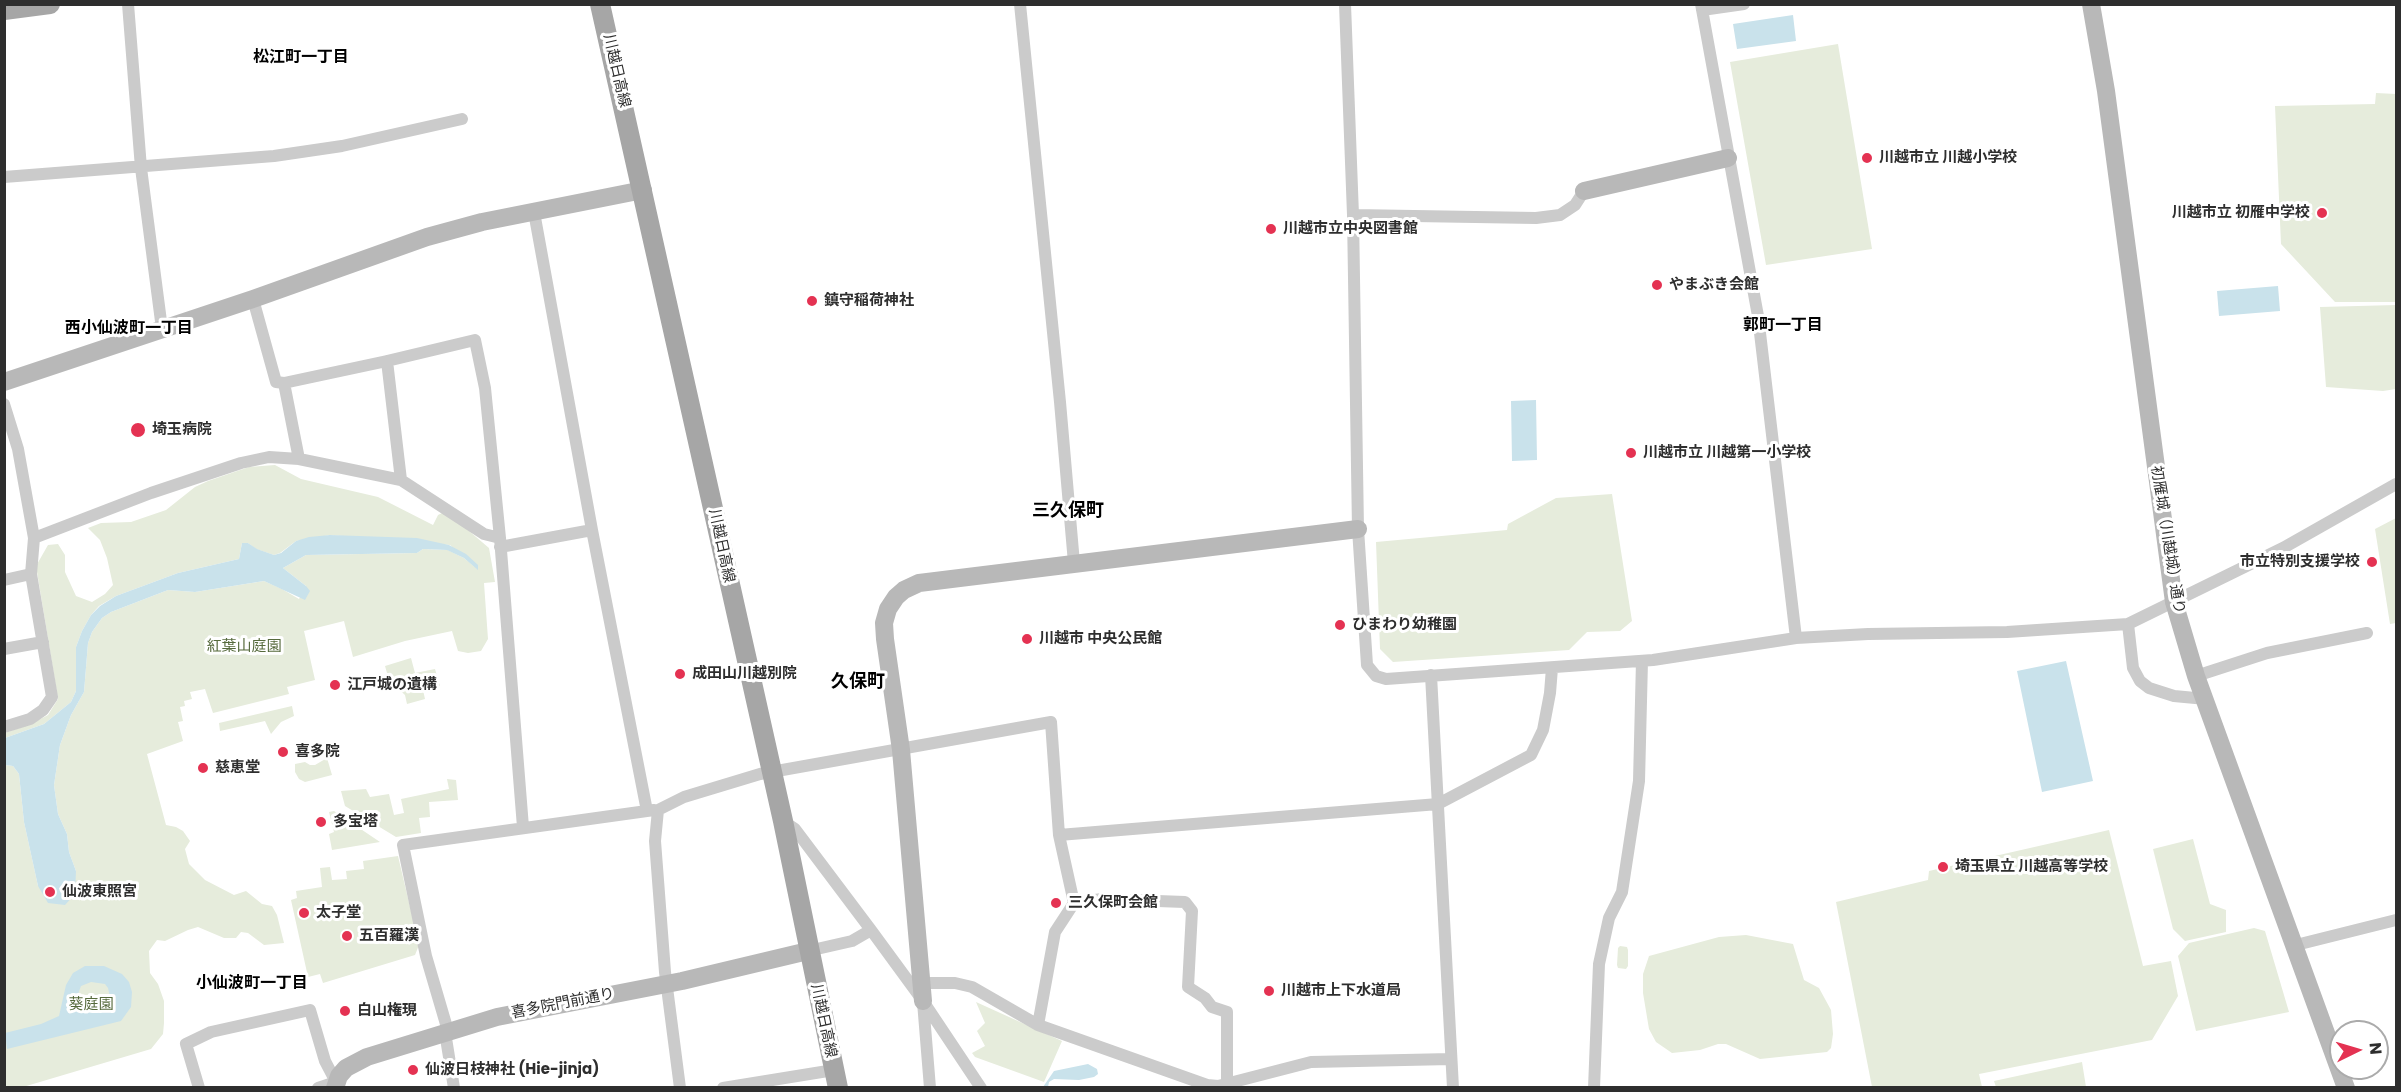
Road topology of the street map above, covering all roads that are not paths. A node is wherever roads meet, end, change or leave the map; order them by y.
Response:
1 (50, 4) edge
2 (128, 4) edge
3 (600, 4) edge
4 (1020, 4) edge
5 (1346, 4) edge
6 (1744, 4) edge
7 (2091, 4) edge
8 (1702, 8) edge
9 (4, 10) edge
10 (462, 119) dead end
11 (1728, 158) junction
12 (141, 168) junction
13 (4, 177) edge
14 (643, 190) junction
15 (1584, 191) joint
16 (534, 212) junction
17 (1353, 215) junction
18 (253, 299) junction
19 (162, 329) junction
20 (387, 362) junction
21 (4, 382) edge
22 (284, 383) junction
23 (4, 404) edge
24 (299, 459) junction
25 (400, 480) junction
26 (2397, 484) edge
27 (1359, 529) junction
28 (592, 530) junction
29 (34, 538) junction
30 (500, 543) junction
31 (1074, 563) junction
32 (31, 574) junction
33 (4, 580) edge
34 (2174, 602) junction
35 (2128, 624) junction
36 (2367, 633) dead end
37 (1796, 638) junction
38 (43, 642) junction
39 (4, 649) edge
40 (1642, 661) junction
41 (1552, 668) junction
42 (1431, 675) junction
43 (2196, 676) junction
44 (2206, 699) junction
45 (4, 727) edge
46 (901, 750) junction
47 (771, 773) junction
48 (1438, 804) junction
49 (653, 811) junction
50 (783, 821) junction
51 (523, 827) junction
52 (1059, 835) junction
53 (1074, 903) junction
54 (2397, 920) edge
55 (872, 930) junction
56 (2296, 945) junction
57 (808, 951) junction
58 (667, 984) junction
59 (922, 992) junction
60 (1038, 1025) junction
61 (447, 1032) junction
62 (1451, 1059) junction
63 (836, 1079) edge
64 (1256, 1081) edge
65 (1227, 1083) junction
66 (330, 1086) edge
67 (199, 1088) edge
68 (454, 1088) edge
69 (680, 1088) edge
70 (723, 1088) edge
71 (930, 1088) edge
72 (981, 1088) edge
73 (1453, 1088) edge
74 (1594, 1088) edge
75 (2346, 1088) edge

1 - 9 main road
2 - 12 street
3 - 14 main road, 川越日高線
4 - 31 street
5 - 17 street
6 - 8 street
7 - 34 street, 初雁城（川越城）通り
8 - 11 street
10 - 12 street
11 - 15 street
11 - 37 street
12 - 13 street
12 - 19 street
14 - 16 street
14 - 47 main road, 川越日高線
15 - 17 street
16 - 18 street
16 - 28 street
17 - 27 street
18 - 19 street
18 - 22 street
19 - 21 street
20 - 22 street
20 - 25 street
20 - 30 street
22 - 24 street
23 - 29 street
24 - 25 street
24 - 29 street
25 - 30 street
26 - 34 street
27 - 31 street
27 - 42 street
28 - 30 street
28 - 49 street
29 - 32 street
30 - 51 street
31 - 46 street
32 - 33 street
32 - 38 street
34 - 35 street
34 - 43 street, 初雁城（川越城）通り
35 - 37 street
35 - 44 street
36 - 43 street
37 - 40 street
38 - 39 street
38 - 45 street
40 - 41 street
40 - 74 street
41 - 42 street
41 - 48 street
42 - 48 street
43 - 44 street, 初雁城（川越城）通り
44 - 56 street, 初雁城（川越城）通り
46 - 47 street
46 - 52 street
46 - 59 street
47 - 49 street
47 - 50 main road, 川越日高線
48 - 52 street
48 - 62 street
49 - 51 street
49 - 58 street
50 - 55 street
50 - 57 main road, 川越日高線
51 - 61 street
52 - 53 street
53 - 60 street
53 - 65 street
54 - 56 street
55 - 57 street
55 - 59 street
56 - 75 street, 初雁城（川越城）通り
57 - 58 street, 喜多院門前通り
57 - 63 main road, 川越日高線
58 - 61 street, 喜多院門前通り
58 - 69 street
59 - 60 street
59 - 71 street
59 - 72 street
60 - 65 street
61 - 66 street, 喜多院門前通り
61 - 68 street
62 - 64 street
62 - 73 street
63 - 70 street
64 - 65 street
66 - 67 street

